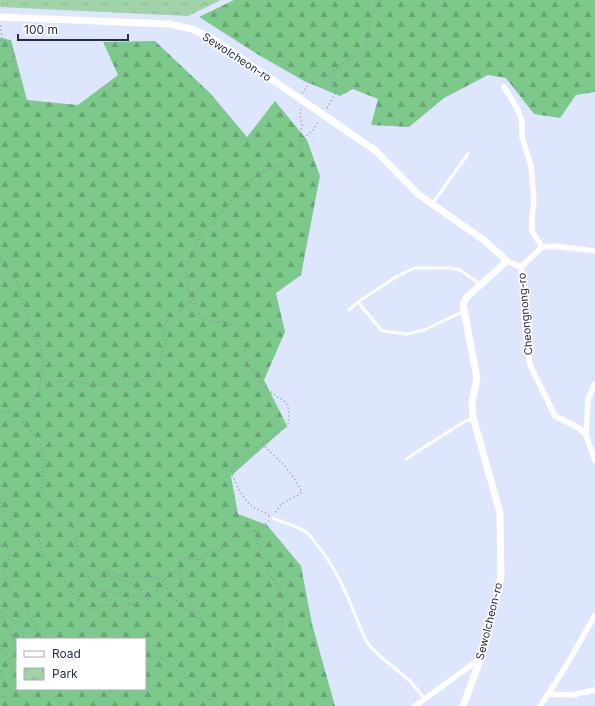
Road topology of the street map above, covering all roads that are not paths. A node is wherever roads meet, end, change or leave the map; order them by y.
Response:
1 (0, 17) edge
2 (504, 87) dead end
3 (468, 154) dead end
4 (432, 204) junction
5 (542, 247) junction
6 (595, 251) edge
7 (506, 261) junction
8 (521, 267) junction
9 (481, 284) junction
10 (358, 302) junction
11 (349, 310) dead end
12 (464, 311) junction
13 (595, 384) edge
14 (473, 417) junction
15 (586, 435) junction
16 (406, 459) dead end
17 (595, 461) edge
18 (273, 518) road end
19 (595, 614) edge
20 (481, 658) junction
21 (595, 690) edge
22 (549, 694) junction
23 (425, 699) junction
24 (415, 706) edge
25 (463, 706) edge
26 (540, 706) edge

1 - 4 street, Sewolcheon-ro
2 - 5 street
3 - 4 lane
4 - 7 street, Sewolcheon-ro
5 - 6 street
5 - 8 street, Cheongnong-ro
7 - 8 street, Sewolcheon-ro
7 - 9 street
8 - 15 street, Cheongnong-ro
9 - 10 lane
9 - 12 street
10 - 11 lane
10 - 12 lane
12 - 14 street, Sewolcheon-ro
13 - 15 street
14 - 16 lane
14 - 20 street, Sewolcheon-ro
15 - 17 street
18 - 23 lane
19 - 22 street
20 - 23 street
20 - 25 street, Sewolcheon-ro
21 - 22 street
22 - 26 street
23 - 24 street

